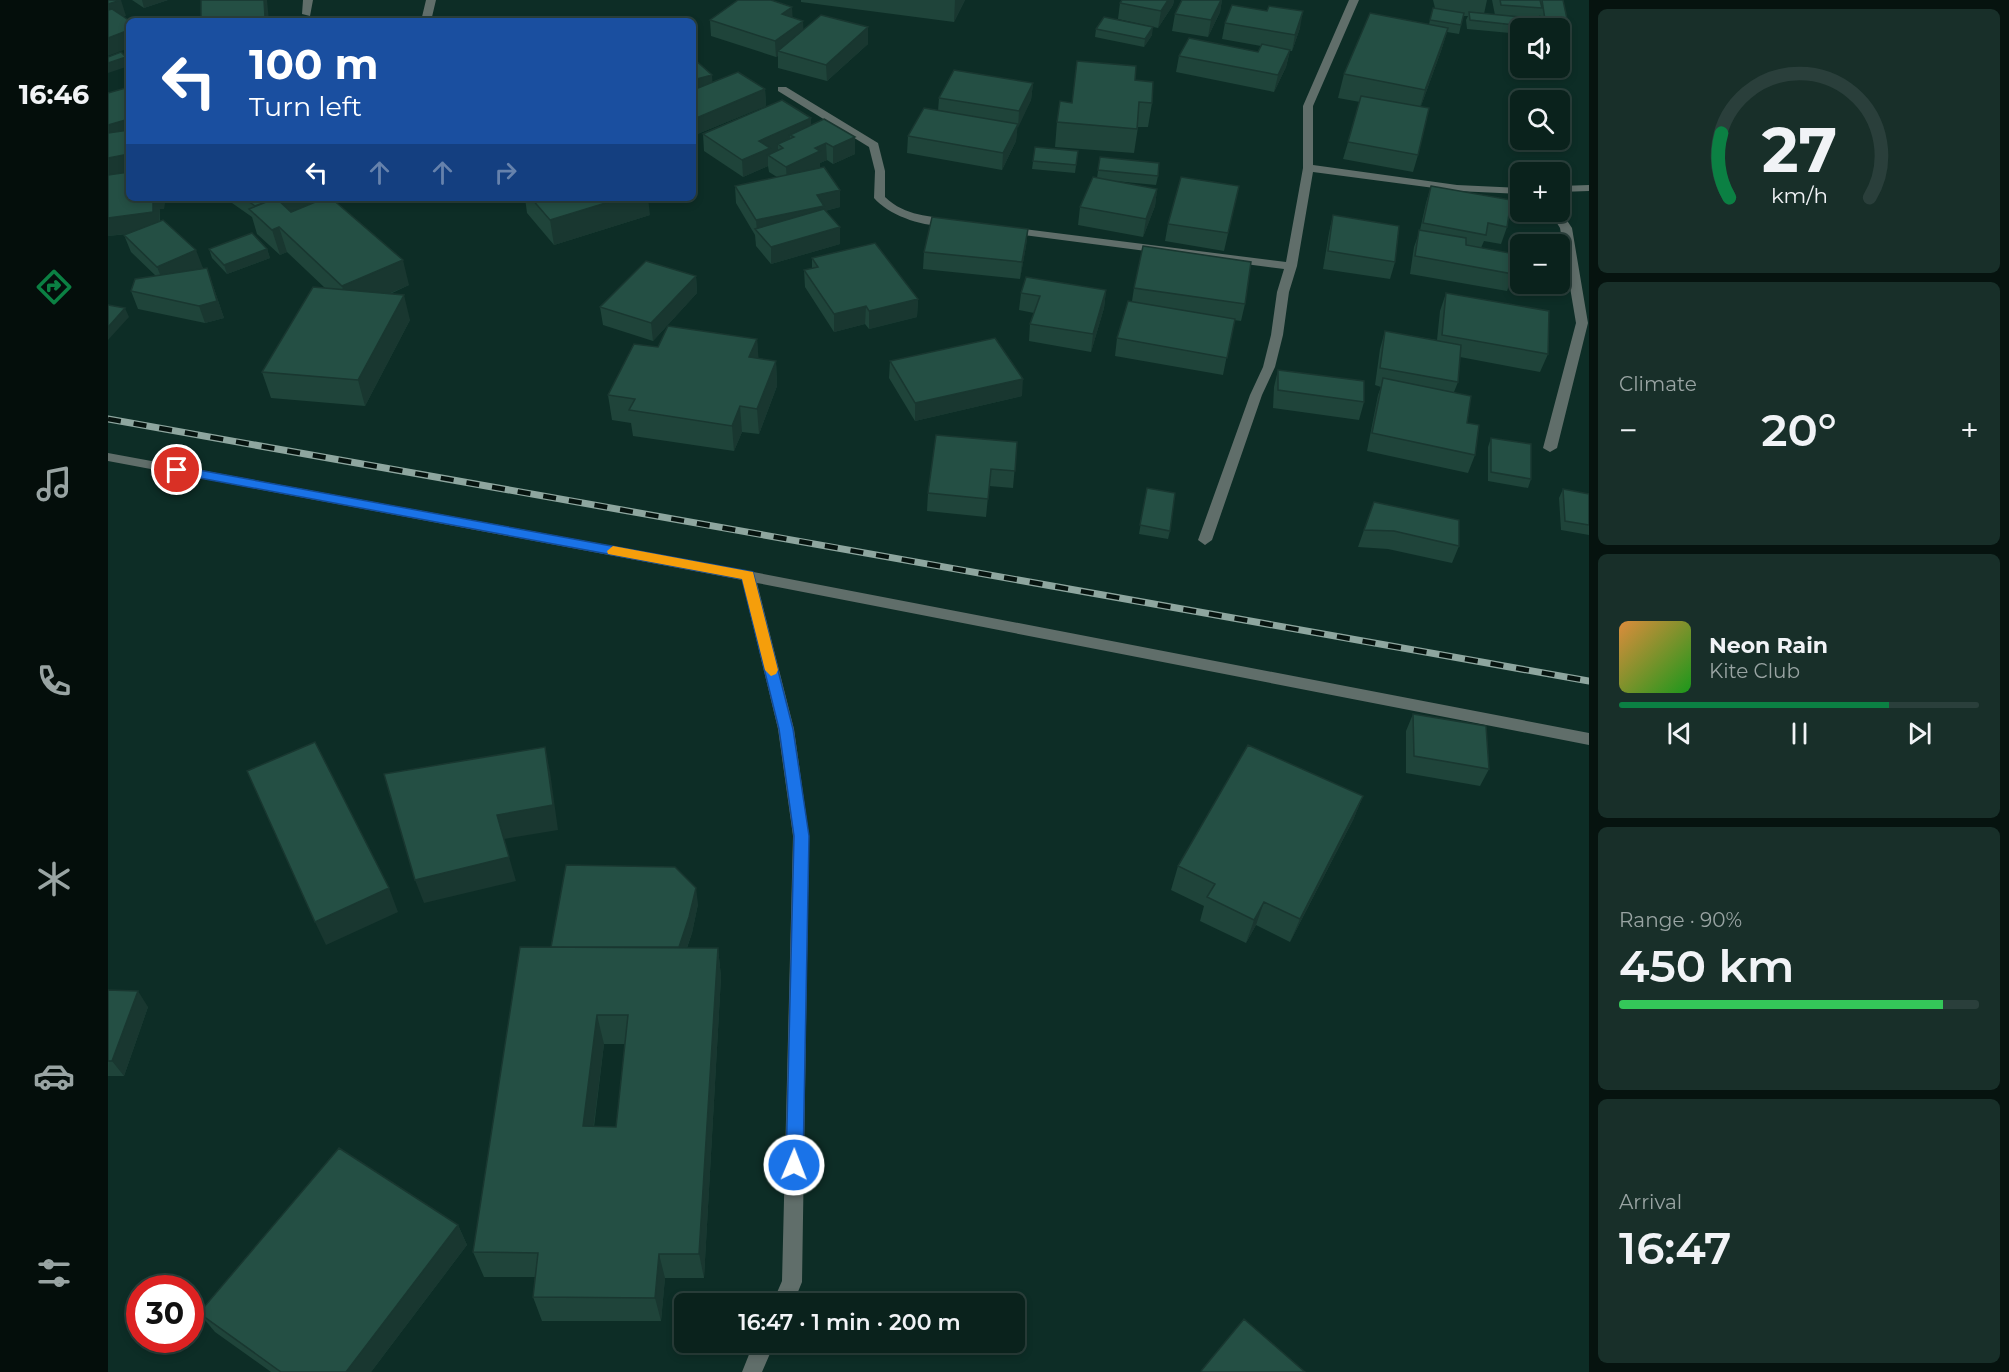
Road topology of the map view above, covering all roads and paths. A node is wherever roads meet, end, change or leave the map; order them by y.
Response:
1 (308, 0) edge
2 (431, 0) edge
3 (1354, 0) edge
4 (307, 14) dead end
5 (427, 18) edge
6 (782, 89) dead end
7 (1308, 168) junction
8 (1589, 188) edge
9 (1570, 189) edge
10 (1510, 190) edge
11 (1562, 222) edge
12 (964, 225) edge
13 (999, 229) edge
14 (1291, 266) junction
15 (1550, 448) dead end
16 (108, 458) edge
17 (1205, 540) dead end
18 (748, 576) junction
19 (1589, 739) edge
20 (787, 1293) edge
21 (760, 1353) edge
22 (752, 1372) edge

1 - 4 street
2 - 5 street
3 - 7 street
6 - 12 street
7 - 10 street
7 - 14 street
8 - 9 street
11 - 15 street
13 - 14 street
14 - 17 street
16 - 18 street
18 - 19 street
18 - 20 street
21 - 22 street

